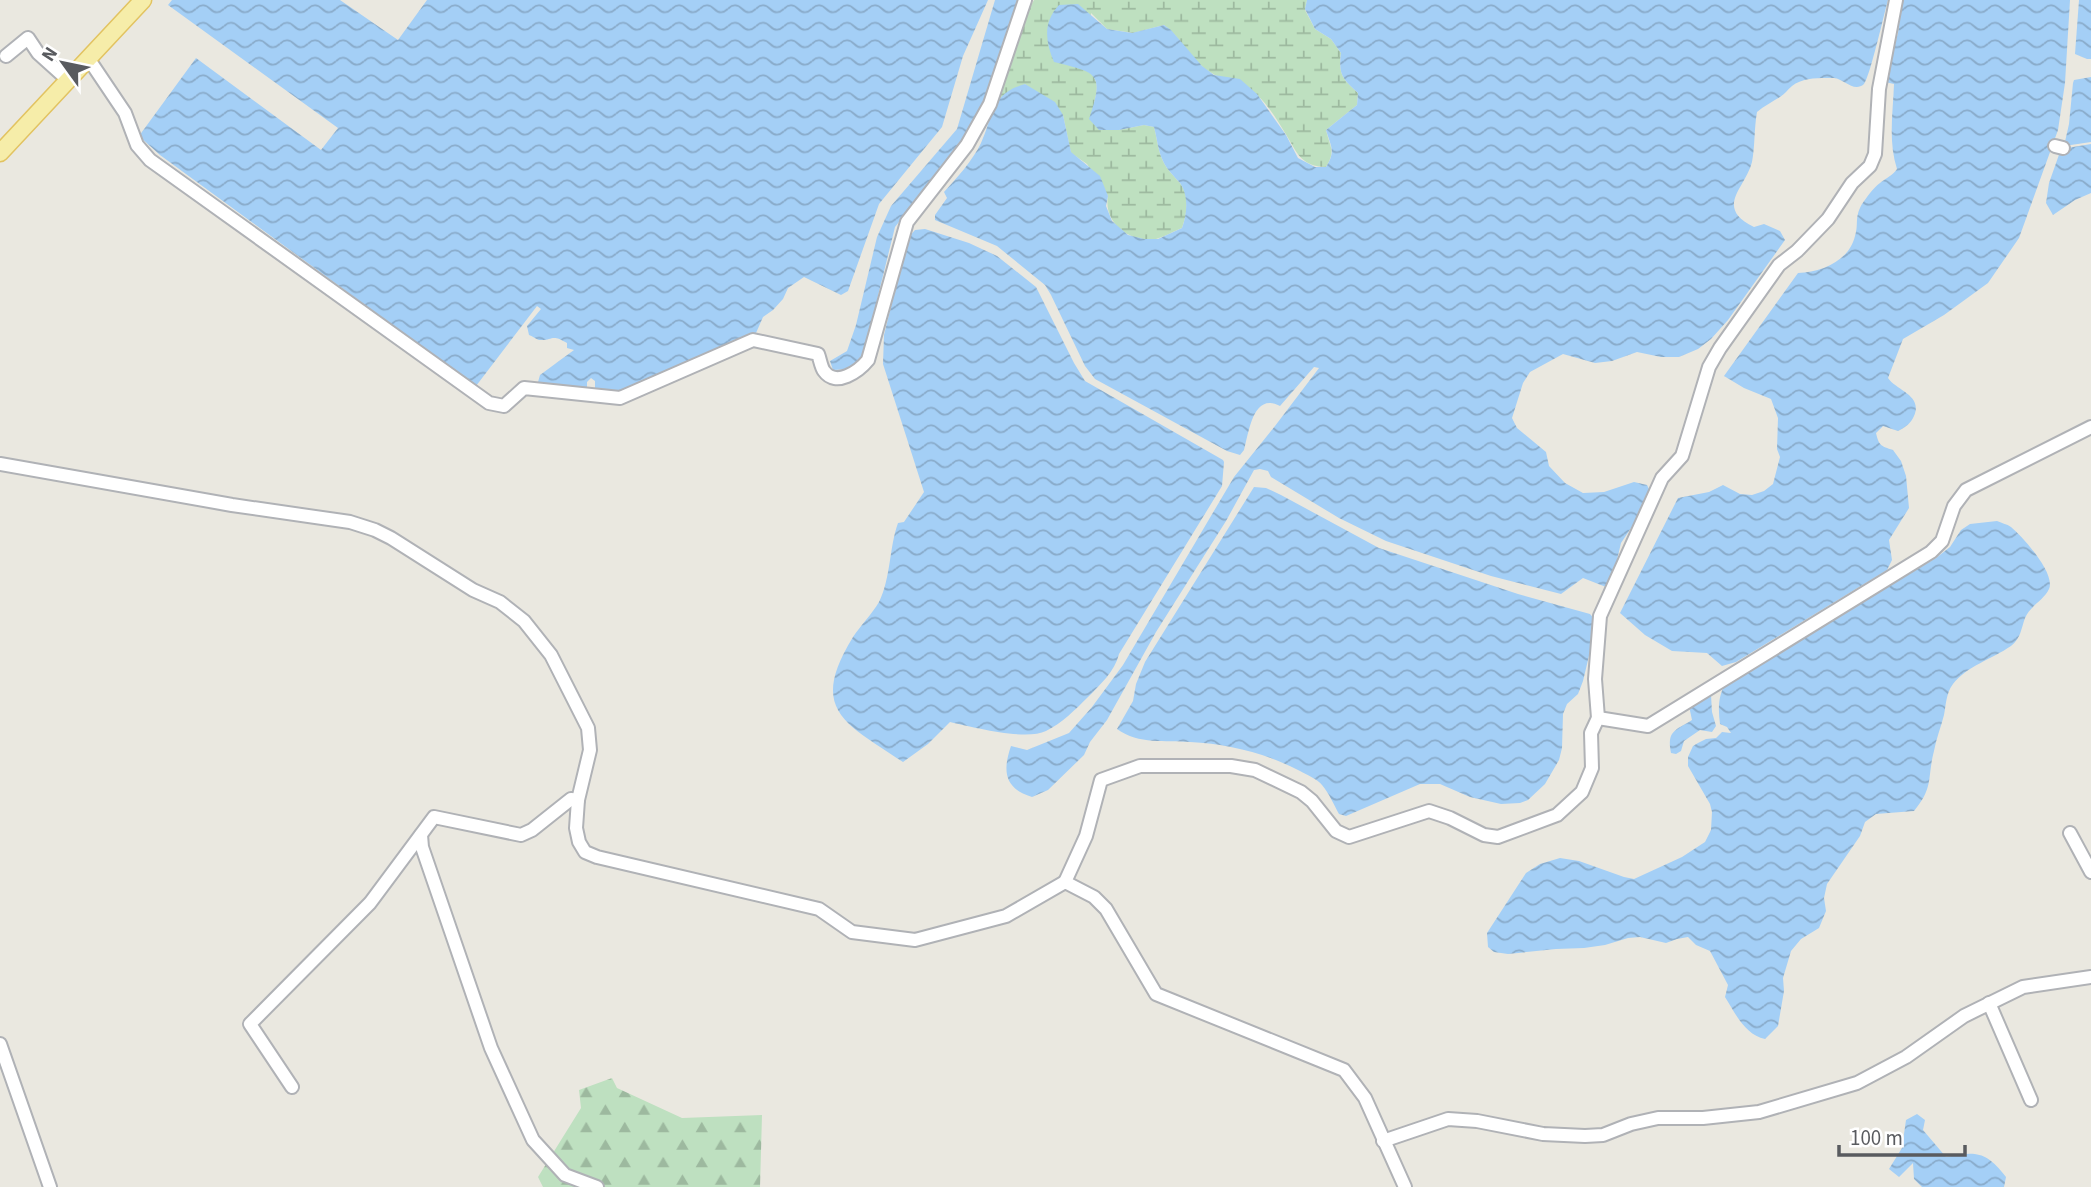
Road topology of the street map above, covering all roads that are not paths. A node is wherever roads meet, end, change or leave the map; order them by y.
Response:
1 (143, 0) edge
2 (1025, 0) edge
3 (1896, 0) edge
4 (6, 56) dead end
5 (89, 58) junction
6 (68, 80) junction
7 (0, 153) edge
8 (2091, 427) edge
9 (0, 464) edge
10 (1598, 718) junction
11 (578, 800) junction
12 (2070, 833) dead end
13 (421, 835) junction
14 (2091, 872) edge
15 (1065, 882) junction
16 (2091, 977) edge
17 (1989, 1003) junction
18 (0, 1044) edge
19 (292, 1087) dead end
20 (2031, 1100) dead end
21 (1383, 1141) junction
22 (50, 1187) edge
23 (597, 1187) edge
24 (1405, 1187) edge

1 - 5 main road
2 - 5 street
3 - 10 street
4 - 6 street
5 - 6 main road
6 - 7 main road
8 - 10 street
9 - 11 street
10 - 15 street
11 - 13 street
11 - 15 street
12 - 14 street
13 - 19 street
13 - 23 street
15 - 21 street
16 - 17 street
17 - 20 street
17 - 21 street
18 - 22 street
21 - 24 street

